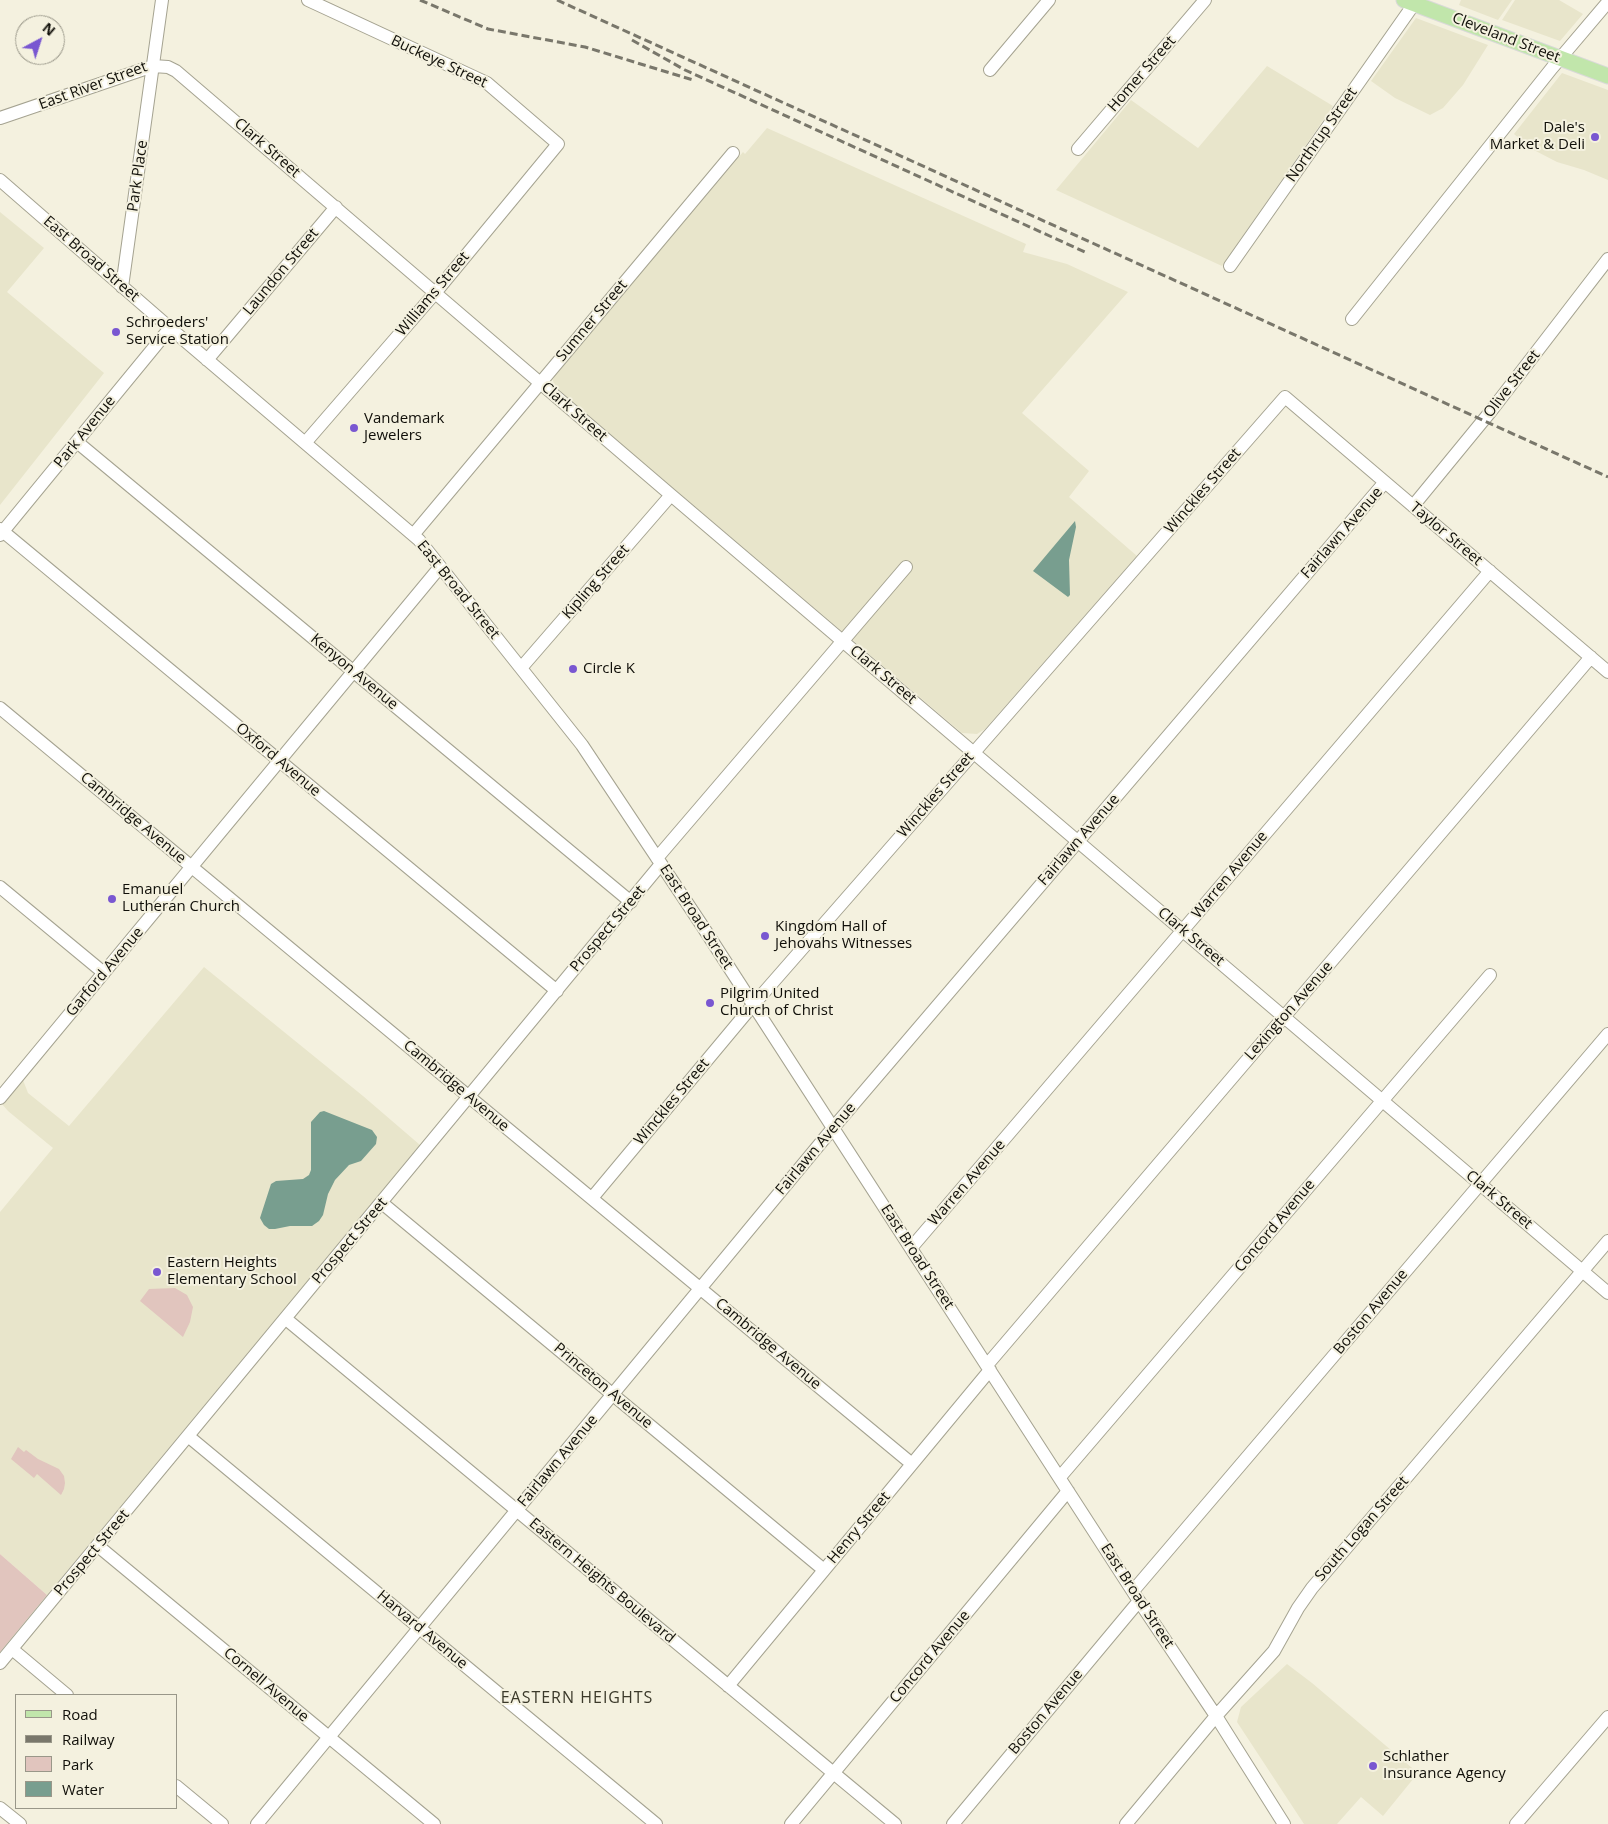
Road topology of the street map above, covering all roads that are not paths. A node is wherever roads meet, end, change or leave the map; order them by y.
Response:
1 (162, 0) edge
2 (308, 0) edge
3 (1049, 0) edge
4 (1205, 0) edge
5 (1409, 2) edge
6 (1608, 2) edge
7 (1436, 6) edge
8 (1560, 59) junction
9 (153, 66) junction
10 (990, 70) dead end
11 (1608, 76) edge
12 (0, 118) edge
13 (558, 144) joint
14 (1078, 149) dead end
15 (734, 153) dead end
16 (0, 180) edge
17 (336, 208) junction
18 (1608, 259) edge
19 (1230, 266) dead end
20 (122, 287) junction
21 (435, 293) junction
22 (1352, 319) dead end
23 (170, 328) junction
24 (207, 360) junction
25 (540, 383) junction
26 (1285, 397) joint
27 (77, 442) junction
28 (305, 444) junction
29 (1385, 482) junction
30 (671, 495) junction
31 (1413, 506) junction
32 (1, 532) edge
33 (413, 535) junction
34 (440, 567) junction
35 (906, 568) dead end
36 (1490, 571) junction
37 (844, 642) junction
38 (1591, 657) junction
39 (521, 668) junction
40 (354, 672) junction
41 (1608, 672) edge
42 (0, 708) edge
43 (974, 752) junction
44 (280, 761) junction
45 (1078, 841) junction
46 (659, 861) junction
47 (192, 867) junction
48 (0, 887) edge
49 (631, 902) junction
50 (1183, 930) junction
51 (104, 973) junction
52 (1490, 975) dead end
53 (557, 991) junction
54 (753, 1004) junction
55 (1284, 1017) junction
56 (1608, 1034) edge
57 (3, 1090) edge
58 (469, 1097) junction
59 (1382, 1100) junction
60 (833, 1128) junction
61 (1480, 1184) junction
62 (592, 1198) junction
63 (382, 1203) junction
64 (1608, 1241) edge
65 (911, 1248) junction
66 (1582, 1271) junction
67 (700, 1288) junction
68 (1608, 1293) edge
69 (286, 1319) junction
70 (988, 1367) junction
71 (613, 1394) junction
72 (188, 1436) junction
73 (912, 1464) junction
74 (1060, 1478) junction
75 (1068, 1490) junction
76 (517, 1510) junction
77 (98, 1546) junction
78 (824, 1570) junction
79 (1136, 1596) junction
80 (419, 1628) junction
81 (12, 1649) junction
82 (0, 1663) edge
83 (728, 1686) junction
84 (67, 1694) edge
85 (1216, 1716) junction
86 (1608, 1717) edge
87 (329, 1737) junction
88 (834, 1773) junction
89 (178, 1788) edge
90 (0, 1808) edge
91 (20, 1824) edge
92 (222, 1824) edge
93 (257, 1824) edge
94 (434, 1824) edge
95 (656, 1824) edge
96 (791, 1824) edge
97 (895, 1824) edge
98 (953, 1824) edge
99 (1126, 1824) edge
100 (1284, 1824) edge
101 (1516, 1824) edge

1 - 9 street, East River Street
2 - 13 street, Buckeye Street
3 - 10 street
4 - 14 street, Homer Street
5 - 7 main road, Cleveland Street
5 - 19 street, Northrup Street
6 - 8 street
7 - 8 main road, Cleveland Street
8 - 11 main road, Cleveland Street
8 - 22 street
9 - 12 street, East River Street
9 - 17 street, Clark Street
9 - 20 street, Park Place
13 - 21 street, Williams Street
15 - 25 street, Sumner Street
16 - 20 street, East Broad Street
17 - 21 street, Clark Street
17 - 24 street, Laundon Street
18 - 31 street, Olive Street
20 - 23 street, East Broad Street
21 - 25 street, Clark Street
21 - 28 street, Williams Street
23 - 24 street, East Broad Street
23 - 27 street, Park Avenue
24 - 28 street, East Broad Street
25 - 30 street, Clark Street
25 - 33 street, Sumner Street
26 - 29 street, Taylor Street
26 - 43 street, Winckles Street
27 - 32 street, Park Avenue
27 - 40 street, Kenyon Avenue
28 - 33 street, East Broad Street
29 - 31 street, Taylor Street
29 - 45 street, Fairlawn Avenue
30 - 37 street, Clark Street
30 - 39 street, Kipling Street
31 - 36 street, Taylor Street
32 - 44 street, Oxford Avenue
33 - 34 street, East Broad Street
34 - 39 street, East Broad Street
34 - 40 street, Garford Avenue
35 - 37 street, Prospect Street
36 - 38 street, Taylor Street
36 - 50 street, Warren Avenue
37 - 43 street, Clark Street
37 - 46 street, Prospect Street
38 - 41 street, Taylor Street
38 - 55 street, Lexington Avenue
39 - 46 street, East Broad Street
40 - 44 street, Garford Avenue
40 - 49 street, Kenyon Avenue
42 - 47 street, Cambridge Avenue
43 - 45 street, Clark Street
43 - 54 street, Winckles Street
44 - 47 street, Garford Avenue
44 - 53 street, Oxford Avenue
45 - 50 street, Clark Street
45 - 60 street, Fairlawn Avenue
46 - 49 street, Prospect Street
46 - 54 street, East Broad Street
47 - 51 street, Garford Avenue
47 - 58 street, Cambridge Avenue
48 - 51 street
49 - 53 street, Prospect Street
50 - 55 street, Clark Street
50 - 65 street, Warren Avenue
51 - 57 street, Garford Avenue
52 - 59 street, Concord Avenue
53 - 58 street, Prospect Street
54 - 60 street, East Broad Street
54 - 62 street, Winckles Street
55 - 59 street, Clark Street
55 - 70 street, Lexington Avenue
56 - 61 street, Boston Avenue
58 - 62 street, Cambridge Avenue
58 - 63 street, Prospect Street
59 - 61 street, Clark Street
59 - 74 street, Concord Avenue
60 - 65 street, East Broad Street
60 - 67 street, Fairlawn Avenue
61 - 66 street, Clark Street
61 - 79 street, Boston Avenue
62 - 67 street, Cambridge Avenue
63 - 69 street, Prospect Street
63 - 71 street, Princeton Avenue
64 - 66 street, South Logan Street
65 - 70 street, East Broad Street
66 - 68 street, Clark Street
66 - 85 street, South Logan Street
67 - 71 street, Fairlawn Avenue
67 - 73 street, Cambridge Avenue
69 - 72 street, Prospect Street
69 - 76 street, Eastern Heights Boulevard
70 - 73 street, Henry Street
70 - 74 street, East Broad Street
71 - 76 street, Fairlawn Avenue
71 - 78 street, Princeton Avenue
72 - 77 street, Prospect Street
72 - 80 street, Harvard Avenue
73 - 78 street, Henry Street
74 - 75 street, East Broad Street
75 - 79 street, East Broad Street
75 - 88 street, Concord Avenue
76 - 80 street, Fairlawn Avenue
76 - 83 street, Eastern Heights Boulevard
77 - 81 street, Prospect Street
77 - 87 street, Cornell Avenue
78 - 83 street, Henry Street
79 - 85 street, East Broad Street
79 - 98 street, Boston Avenue
80 - 87 street, Fairlawn Avenue
80 - 95 street, Harvard Avenue
81 - 82 street, Prospect Street
81 - 84 street
83 - 88 street, Eastern Heights Boulevard
85 - 99 street, South Logan Street
85 - 100 street, East Broad Street
86 - 101 street
87 - 93 street, Fairlawn Avenue
87 - 94 street, Cornell Avenue
88 - 96 street, Concord Avenue
88 - 97 street, Eastern Heights Boulevard
89 - 92 street
90 - 91 street

